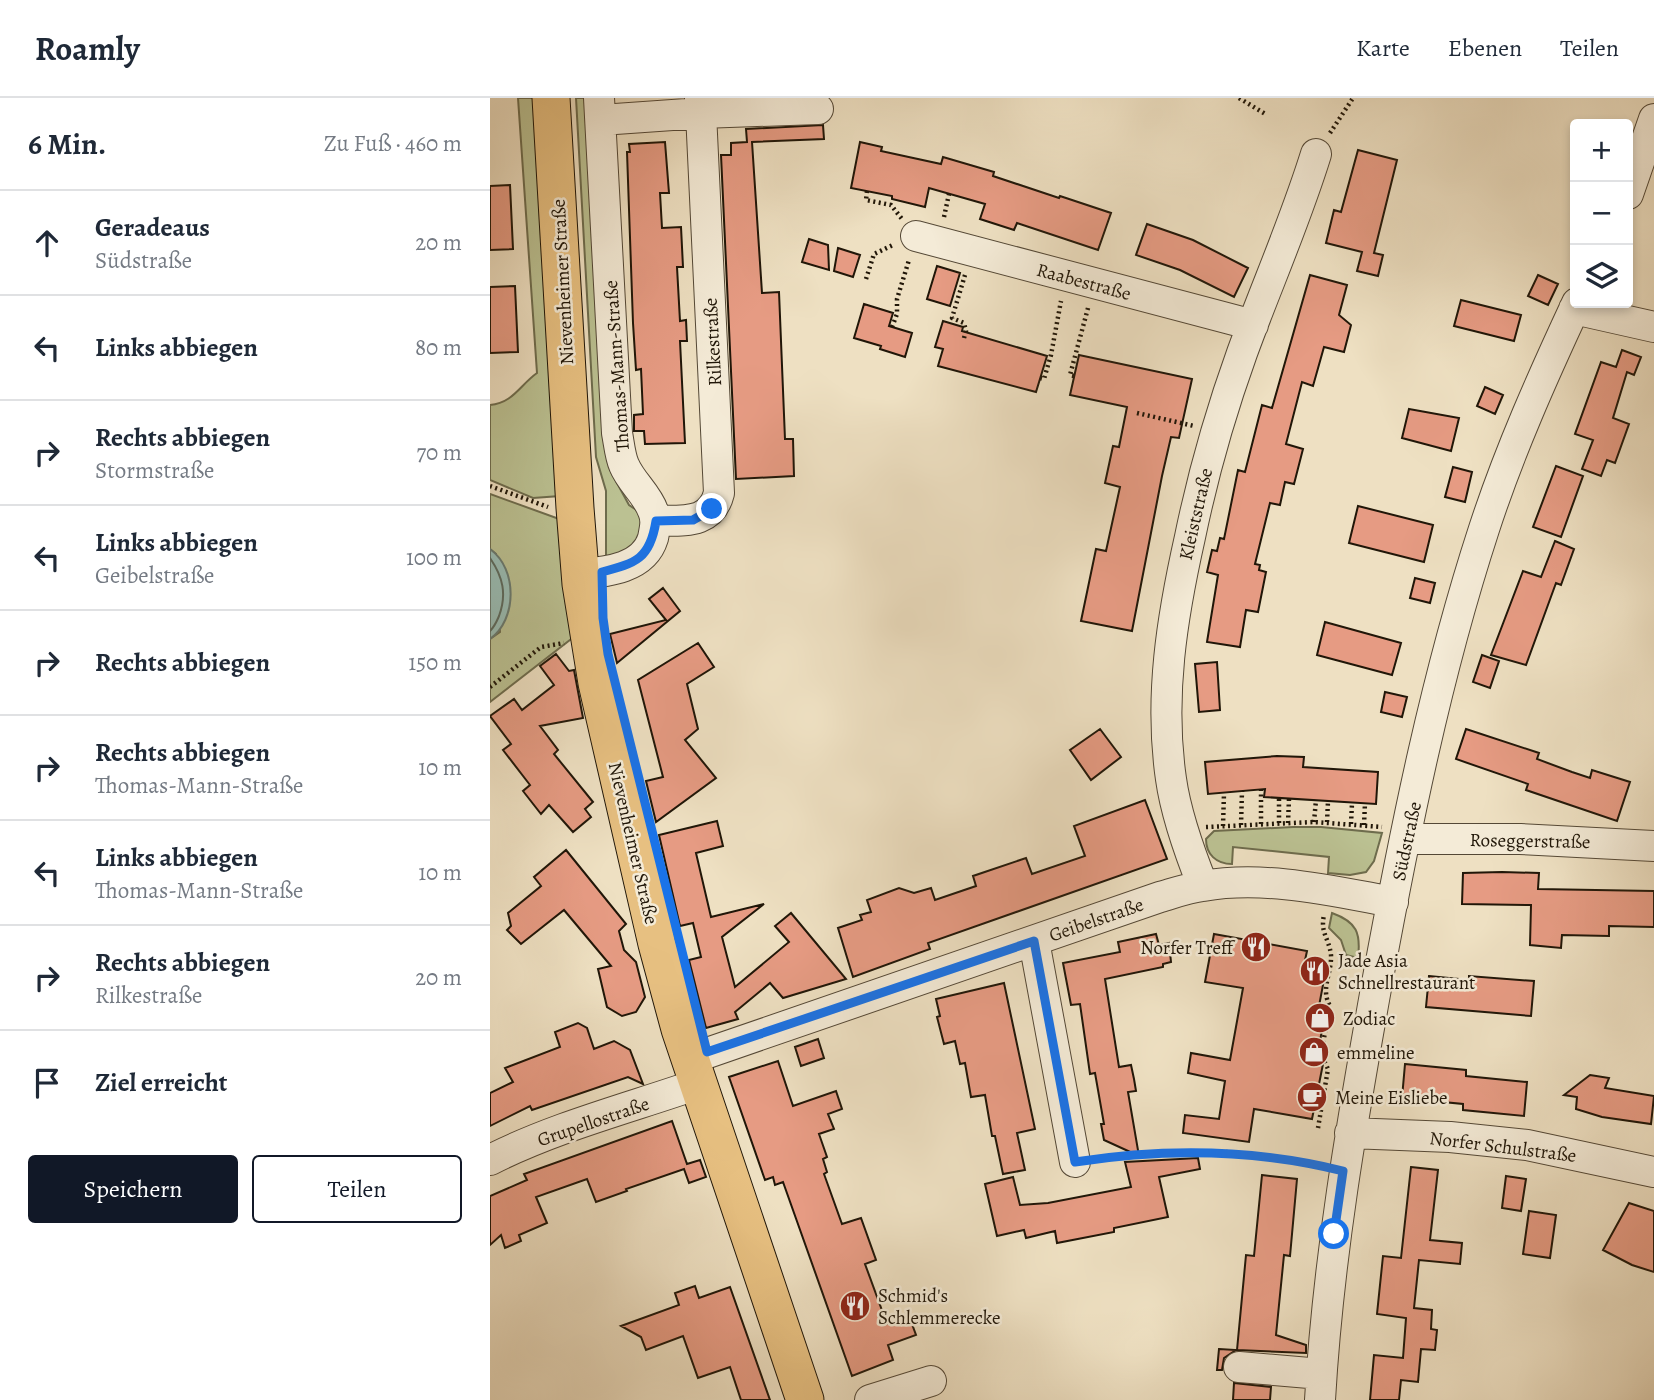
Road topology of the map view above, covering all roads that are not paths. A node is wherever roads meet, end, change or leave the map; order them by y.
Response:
1 (551, 98) edge
2 (600, 109) edge
3 (818, 109) dead end
4 (701, 115) edge
5 (1654, 119) edge
6 (1316, 154) road end
7 (1632, 182) edge
8 (912, 249) road end
9 (1574, 308) edge
10 (1583, 308) edge
11 (1253, 325) junction
12 (1654, 327) edge
13 (656, 521) junction
14 (580, 574) junction
15 (1406, 834) junction
16 (1654, 846) edge
17 (1203, 886) junction
18 (1393, 902) junction
19 (1034, 941) junction
20 (694, 1071) junction
21 (1350, 1133) junction
22 (490, 1160) edge
23 (1075, 1162) road end
24 (1654, 1172) edge
25 (1239, 1367) dead end
26 (931, 1381) dead end
27 (1321, 1387) edge
28 (805, 1400) edge
29 (870, 1400) edge

1 - 14 main road, Nievenheimer Straße
2 - 4 street
2 - 13 street, Thomas-Mann-Straße
3 - 4 street
4 - 13 street, Rilkestraße
5 - 7 street
6 - 11 street, Kleiststraße
8 - 11 street, Raabestraße
9 - 15 street, Südstraße
10 - 12 street
11 - 17 street, Kleiststraße
13 - 14 street
14 - 20 main road, Nievenheimer Straße
15 - 16 street, Roseggerstraße
15 - 18 street, Südstraße
17 - 18 street, Geibelstraße
17 - 19 street, Geibelstraße
18 - 21 street, Südstraße
19 - 20 street, Geibelstraße
19 - 23 street
20 - 22 street, Grupellostraße
20 - 28 main road, Nievenheimer Straße
21 - 24 street, Norfer Schulstraße
21 - 27 street, Südstraße
25 - 27 street
26 - 29 street

